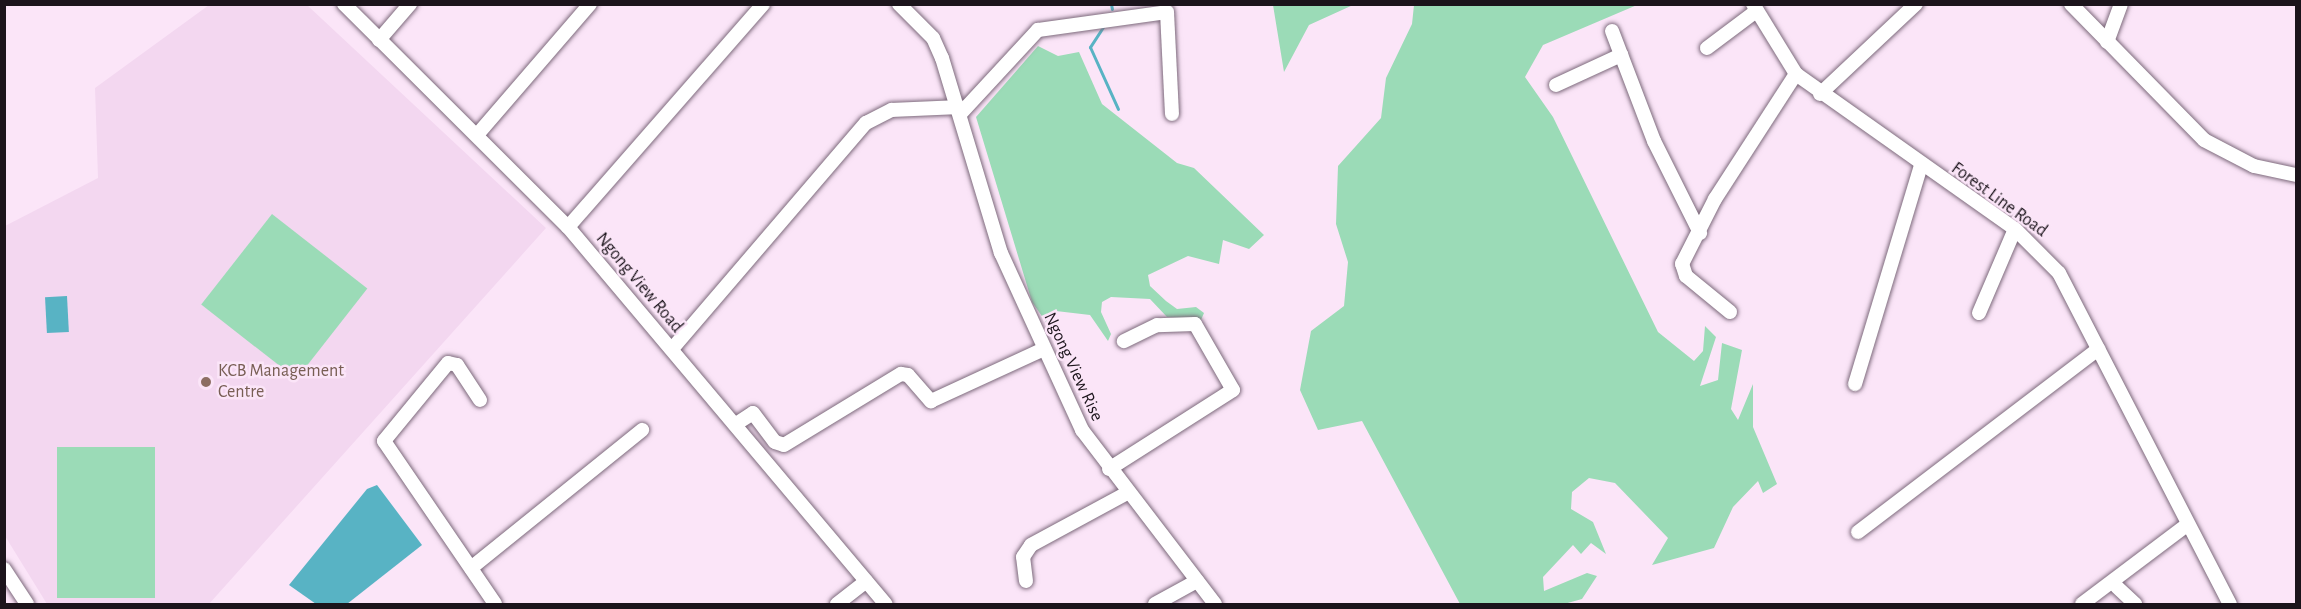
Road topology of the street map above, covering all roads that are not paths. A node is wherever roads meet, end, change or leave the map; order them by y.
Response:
1 (344, 4) edge
2 (410, 4) edge
3 (590, 4) edge
4 (763, 4) edge
5 (899, 4) edge
6 (1916, 4) edge
7 (2071, 4) edge
8 (2121, 4) edge
9 (1166, 8) edge
10 (1754, 8) edge
11 (1612, 31) dead end
12 (379, 40) junction
13 (2107, 42) junction
14 (1707, 48) dead end
15 (1621, 55) junction
16 (1796, 74) junction
17 (1556, 86) dead end
18 (1820, 94) junction
19 (960, 109) junction
20 (1172, 114) dead end
21 (477, 135) junction
22 (1921, 166) junction
23 (2296, 175) edge
24 (568, 227) junction
25 (2015, 229) junction
26 (1700, 233) junction
27 (1730, 312) dead end
28 (1979, 313) dead end
29 (1124, 341) dead end
30 (672, 349) junction
31 (1044, 349) junction
32 (2098, 349) junction
33 (1855, 384) dead end
34 (480, 400) dead end
35 (736, 424) junction
36 (642, 430) dead end
37 (1110, 469) junction
38 (1127, 493) junction
39 (2187, 525) junction
40 (1858, 532) dead end
41 (471, 568) junction
42 (4, 569) edge
43 (866, 581) junction
44 (1026, 581) dead end
45 (1197, 581) junction
46 (2117, 586) dead end
47 (2226, 599) edge
48 (27, 604) edge
49 (495, 604) edge
50 (837, 604) edge
51 (886, 604) edge
52 (1155, 604) edge
53 (1215, 604) edge
54 (2082, 604) edge
55 (2135, 604) edge
56 (2213, 604) edge

1 - 12 street, Ngong View Road
2 - 12 street
3 - 21 street
4 - 24 street
5 - 19 street, Ngong View Rise
6 - 18 street
7 - 13 street
8 - 13 street
9 - 19 street
9 - 20 street
10 - 14 street
10 - 16 street, Forest Line Road
11 - 15 street
12 - 21 street, Ngong View Road
13 - 23 street
15 - 17 street
15 - 26 street
16 - 18 street, Forest Line Road
16 - 26 street
18 - 22 street, Forest Line Road
19 - 30 street
19 - 31 street, Ngong View Rise
21 - 24 street, Ngong View Road
22 - 25 street, Forest Line Road
22 - 33 street
24 - 30 street, Ngong View Road
25 - 28 street
25 - 32 street, Forest Line Road
26 - 27 street
29 - 37 street
30 - 35 street, Ngong View Road
31 - 35 street
31 - 37 street, Ngong View Rise
32 - 39 street, Forest Line Road
32 - 40 street
34 - 41 street
35 - 43 street, Ngong View Road
36 - 41 street
37 - 38 street, Ngong View Rise
38 - 44 street
38 - 45 street, Ngong View Rise
39 - 47 street, Forest Line Road
39 - 54 street
41 - 49 street
42 - 48 street
43 - 50 street
43 - 51 street, Ngong View Road
45 - 52 street
45 - 53 street, Ngong View Rise
46 - 55 street
47 - 56 street

